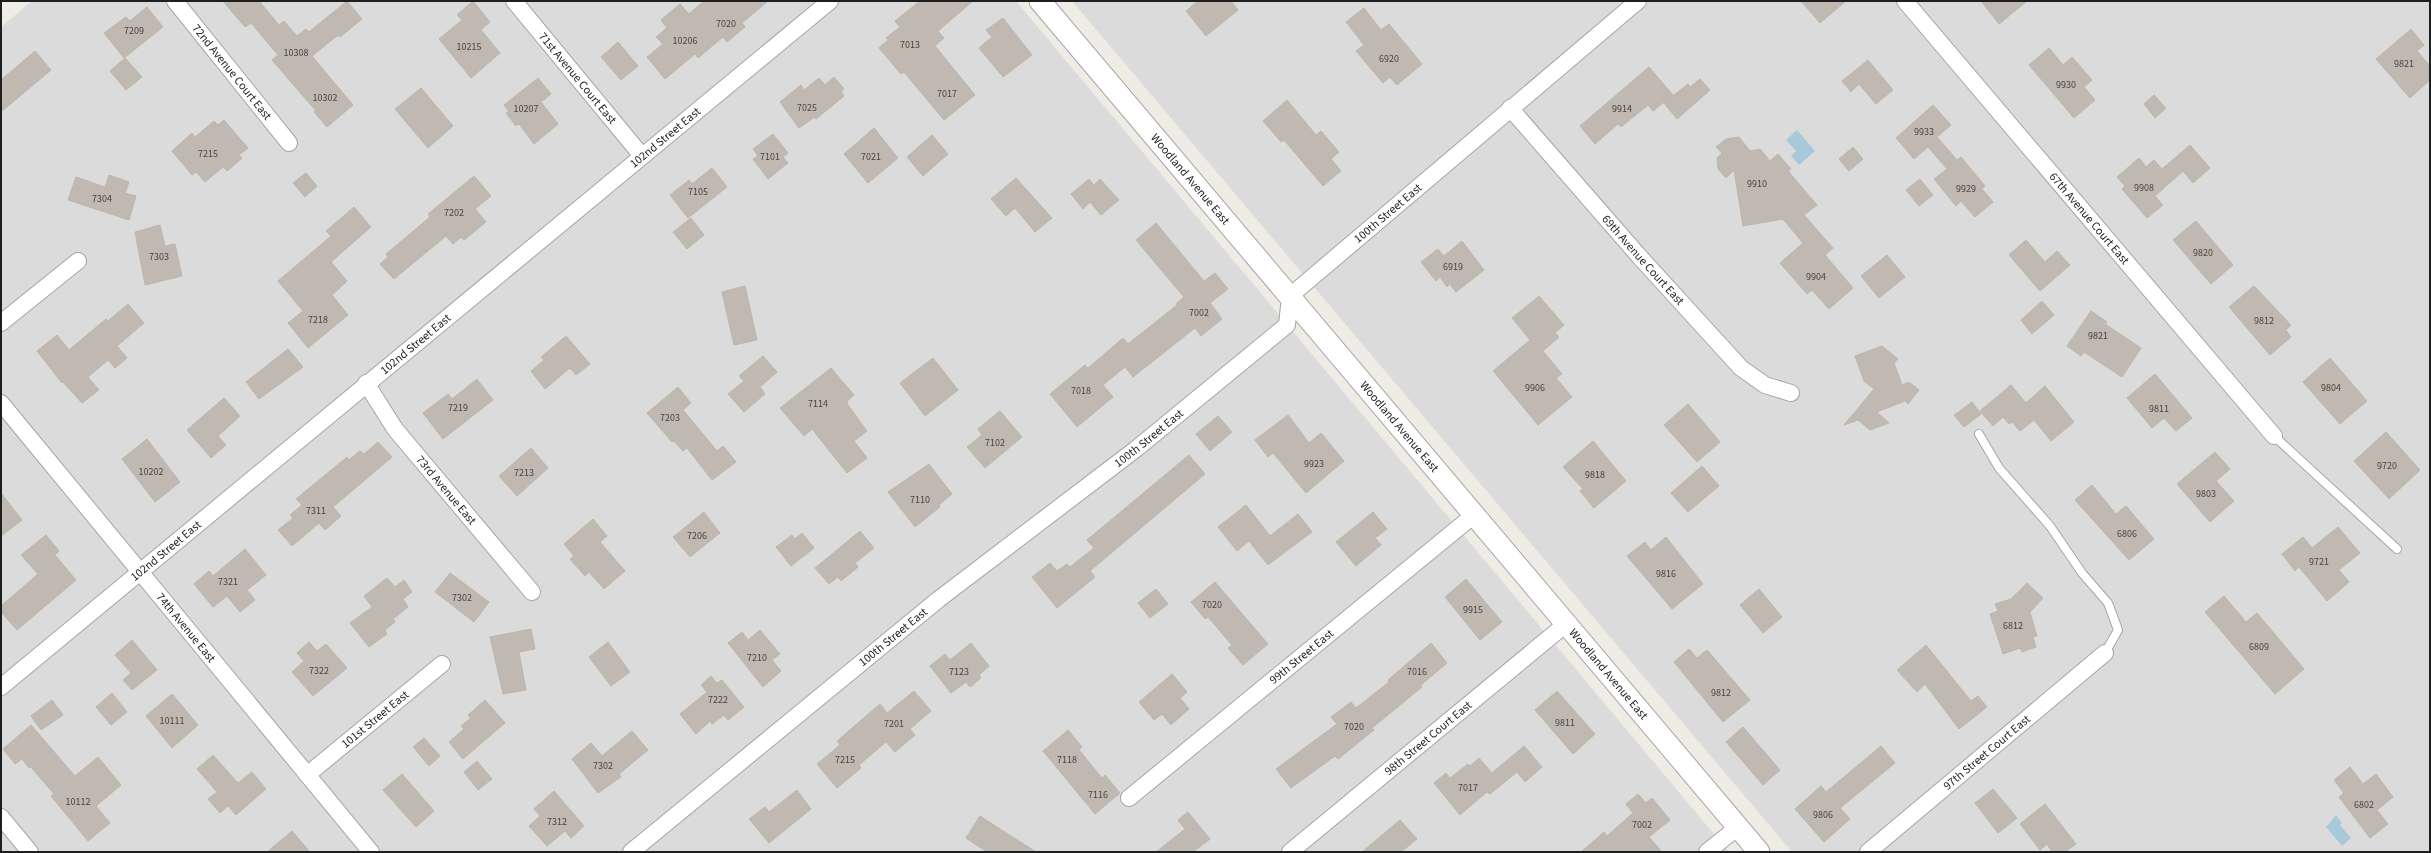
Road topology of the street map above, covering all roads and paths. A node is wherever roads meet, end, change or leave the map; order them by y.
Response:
1 (175, 1) edge
2 (514, 1) edge
3 (830, 1) edge
4 (1040, 1) edge
5 (1638, 1) edge
6 (1905, 1) edge
7 (1510, 108) junction
8 (289, 143) dead end
9 (642, 156) junction
10 (78, 261) dead end
11 (1290, 296) junction
12 (1, 323) edge
13 (366, 383) junction
14 (1791, 393) dead end
15 (1, 403) edge
16 (1979, 434) dead end
17 (2274, 436) joint
18 (1474, 515) junction
19 (2397, 550) dead end
20 (141, 571) junction
21 (532, 592) dead end
22 (1566, 624) junction
23 (2105, 653) joint
24 (442, 664) dead end
25 (1, 687) edge
26 (307, 775) junction
27 (1129, 798) dead end
28 (1, 817) edge
29 (1738, 827) junction
30 (30, 852) edge
31 (371, 852) edge
32 (631, 852) edge
33 (1290, 852) edge
34 (1708, 852) edge
35 (1759, 852) edge
36 (1868, 852) edge

1 - 8 street, 72nd Avenue Court East
2 - 9 street, 71st Avenue Court East
3 - 9 street, 102nd Street East
4 - 11 street, Woodland Avenue East
5 - 7 street, 100th Street East
6 - 17 street, 67th Avenue Court East
7 - 11 street, 100th Street East
7 - 14 street, 69th Avenue Court East
9 - 13 street, 102nd Street East
10 - 12 street
11 - 18 street, Woodland Avenue East
11 - 32 street, 100th Street East
13 - 20 street, 102nd Street East
13 - 21 street, 73rd Avenue East
15 - 20 street, 74th Avenue East
16 - 23 lane
17 - 19 lane
18 - 22 street, Woodland Avenue East
18 - 27 street, 99th Street East
20 - 25 street, 102nd Street East
20 - 26 street, 74th Avenue East
22 - 29 street, Woodland Avenue East
22 - 33 street, 98th Street Court East
23 - 36 street, 97th Street Court East
24 - 26 street, 101st Street East
26 - 31 street, 74th Avenue East
28 - 30 street
29 - 34 street
29 - 35 street, Woodland Avenue East

